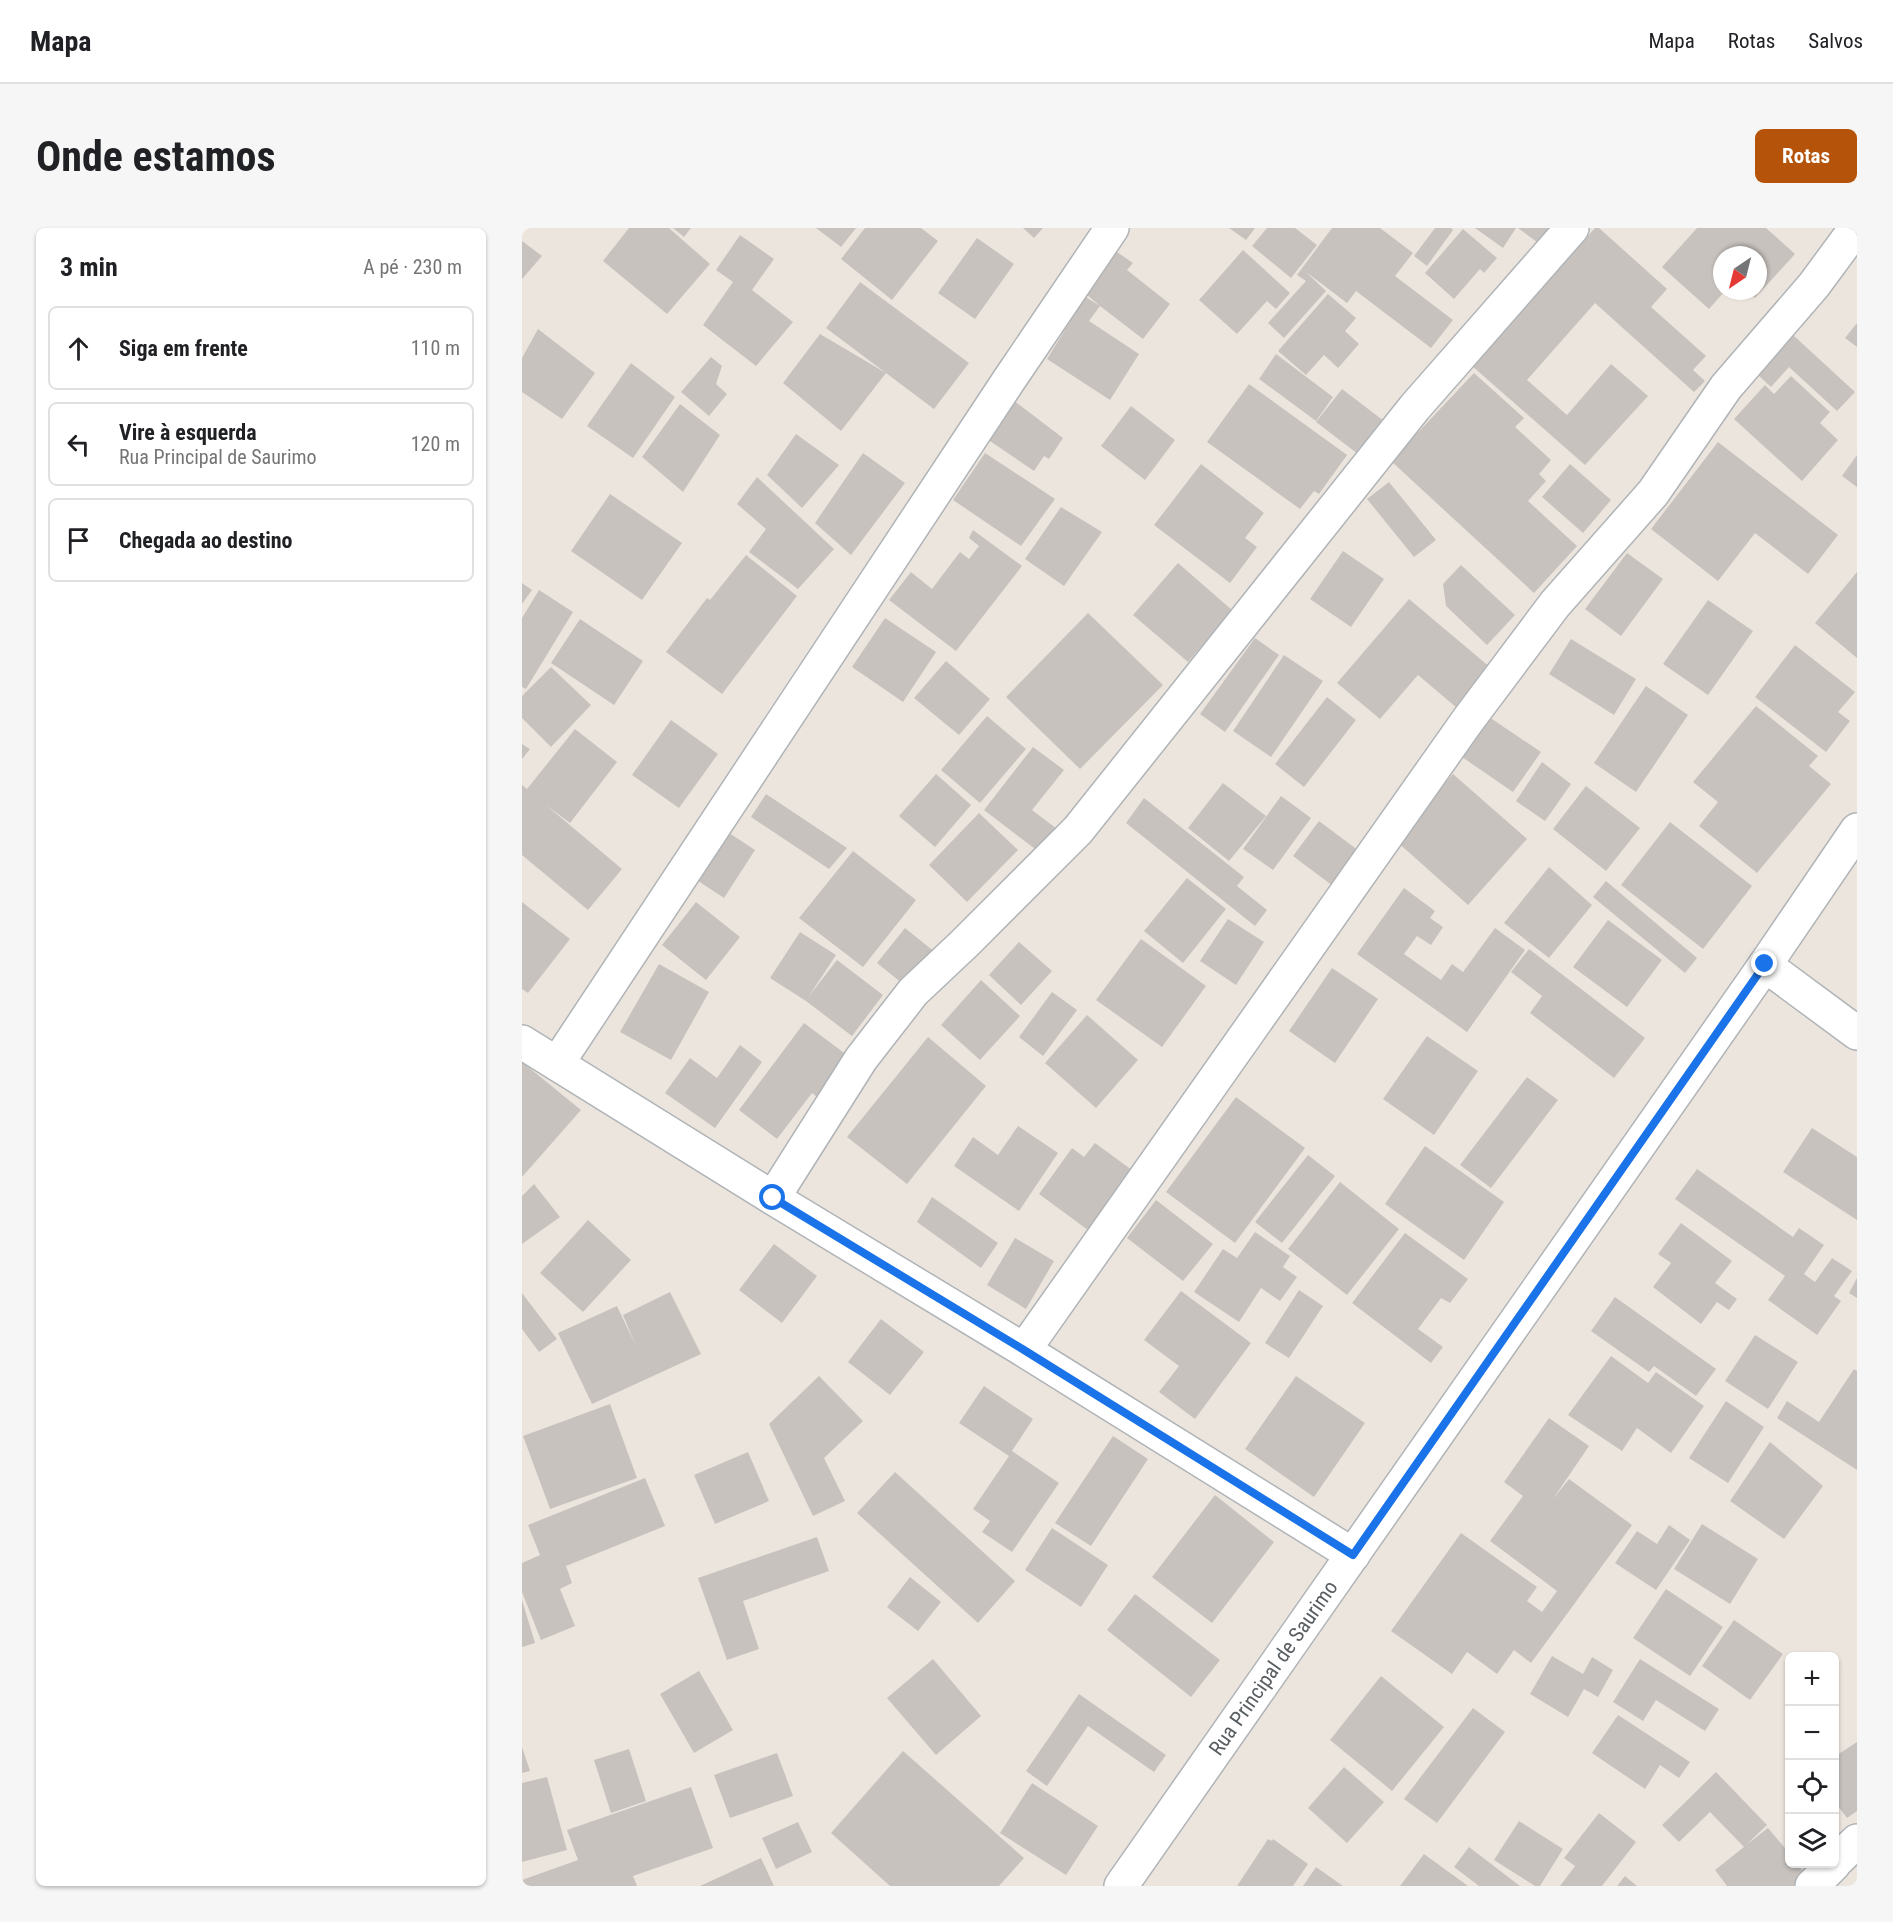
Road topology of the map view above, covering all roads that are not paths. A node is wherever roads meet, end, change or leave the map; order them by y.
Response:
1 (1112, 228) edge
2 (1572, 228) edge
3 (1856, 228) edge
4 (1857, 830) edge
5 (1765, 964) junction
6 (1857, 1033) edge
7 (522, 1042) edge
8 (557, 1064) junction
9 (773, 1198) junction
10 (1024, 1350) junction
11 (1353, 1555) junction
12 (1857, 1841) edge
13 (1839, 1858) edge
14 (1829, 1868) edge
15 (1121, 1886) edge
16 (1812, 1886) edge

1 - 8 street
2 - 9 street
3 - 10 street
4 - 5 street, Rua Principal de Saurimo
5 - 6 street
5 - 11 street, Rua Principal de Saurimo
7 - 8 street
8 - 9 street
9 - 10 street
10 - 11 street
11 - 15 street, Rua Principal de Saurimo
12 - 13 street
14 - 16 street

